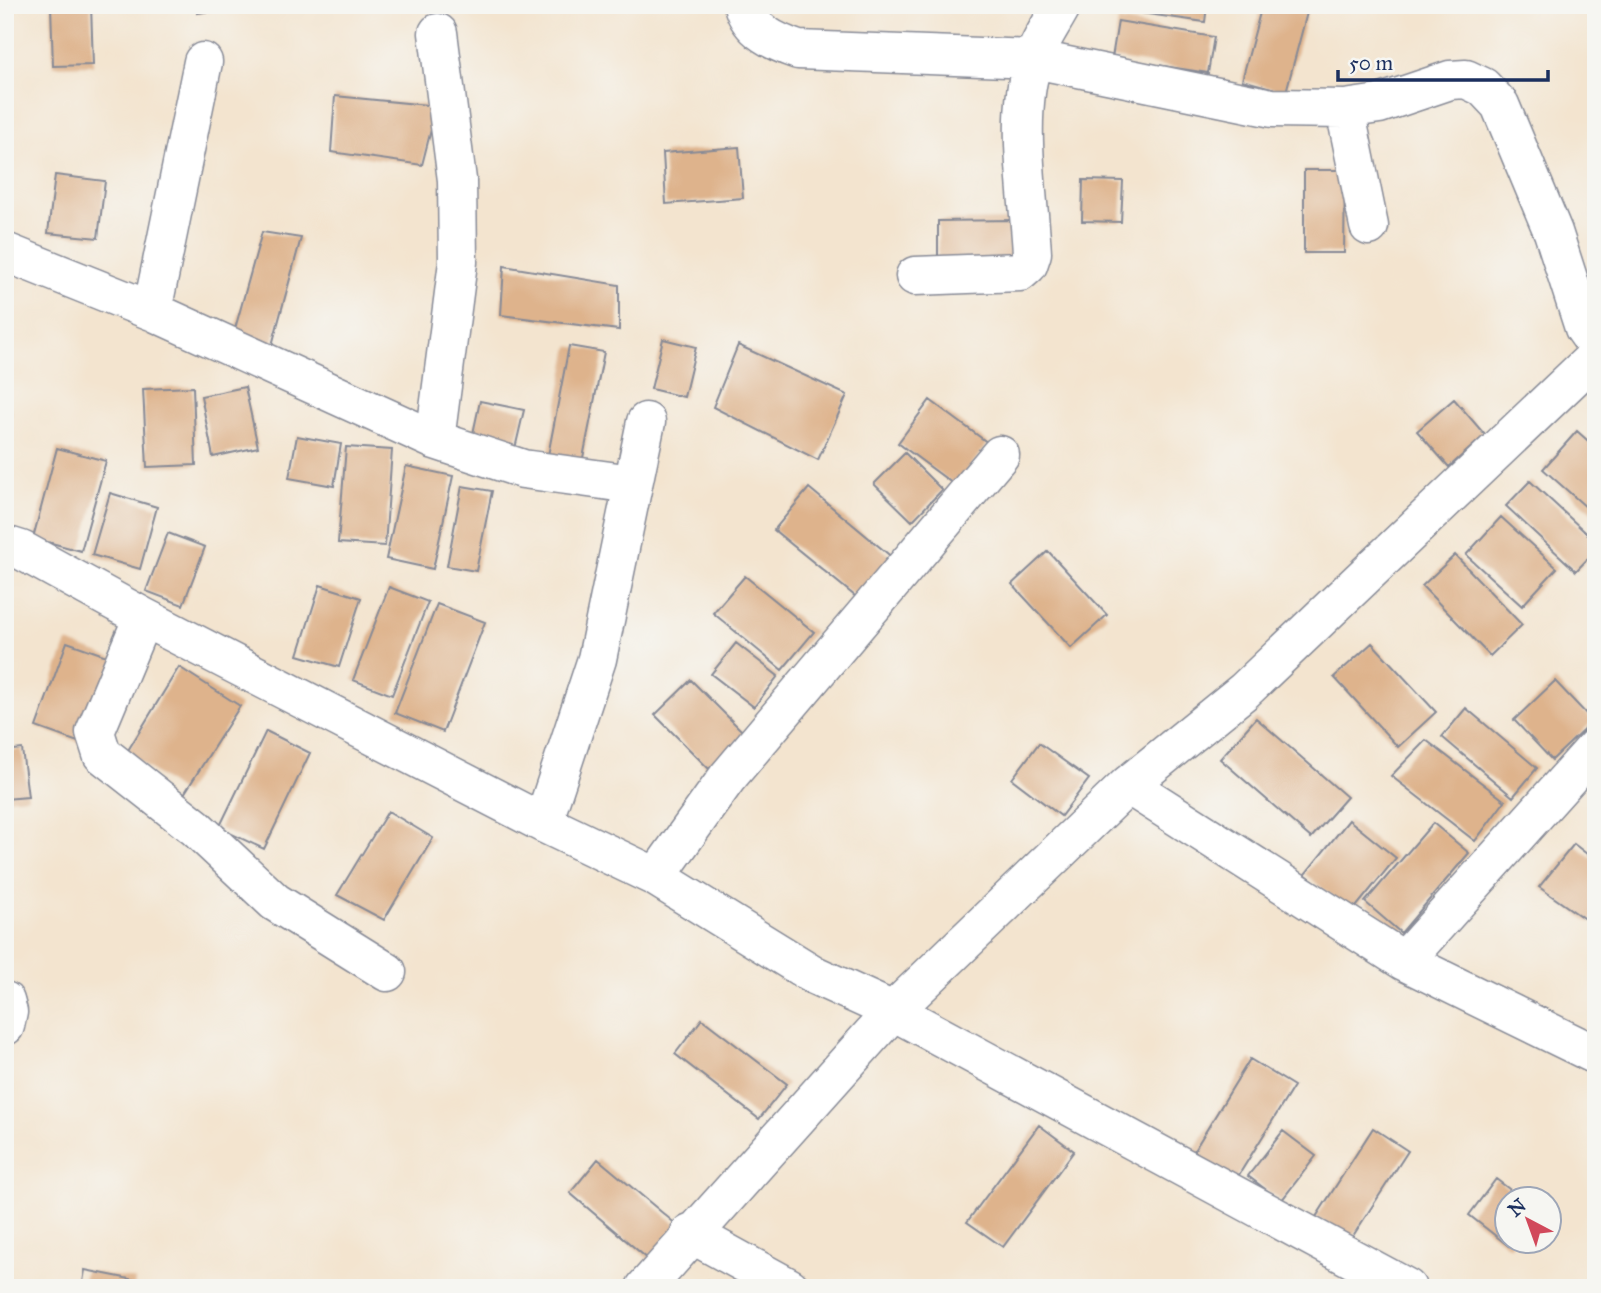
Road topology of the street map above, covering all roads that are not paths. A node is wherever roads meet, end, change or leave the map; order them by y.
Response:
1 (743, 5) edge
2 (1062, 5) edge
3 (438, 33) dead end
4 (1034, 59) junction
5 (203, 62) dead end
6 (1345, 109) junction
7 (1369, 226) dead end
8 (5, 252) edge
9 (915, 276) dead end
10 (152, 311) junction
11 (1596, 345) edge
12 (1596, 356) edge
13 (646, 422) dead end
14 (435, 440) junction
15 (1000, 455) dead end
16 (632, 484) junction
17 (5, 545) edge
18 (143, 617) junction
19 (1596, 747) edge
20 (1128, 785) junction
21 (543, 823) junction
22 (656, 877) junction
23 (1404, 961) junction
24 (387, 972) dead end
25 (5, 1001) edge
26 (893, 1011) junction
27 (5, 1026) edge
28 (1596, 1055) edge
29 (690, 1233) junction
30 (645, 1288) edge
31 (790, 1288) edge
32 (1408, 1288) edge

1 - 4 street
2 - 4 street
3 - 14 street
4 - 6 street
4 - 9 street
5 - 10 street
6 - 7 street
6 - 11 street
8 - 10 street
10 - 14 street
12 - 20 street
13 - 16 street
14 - 16 street
15 - 22 street
16 - 21 street
17 - 18 street
18 - 21 street
18 - 24 street
19 - 23 street
20 - 23 street
20 - 26 street
21 - 22 street
22 - 26 street
23 - 28 street
25 - 27 street
26 - 29 street
26 - 32 street
29 - 30 street
29 - 31 street

